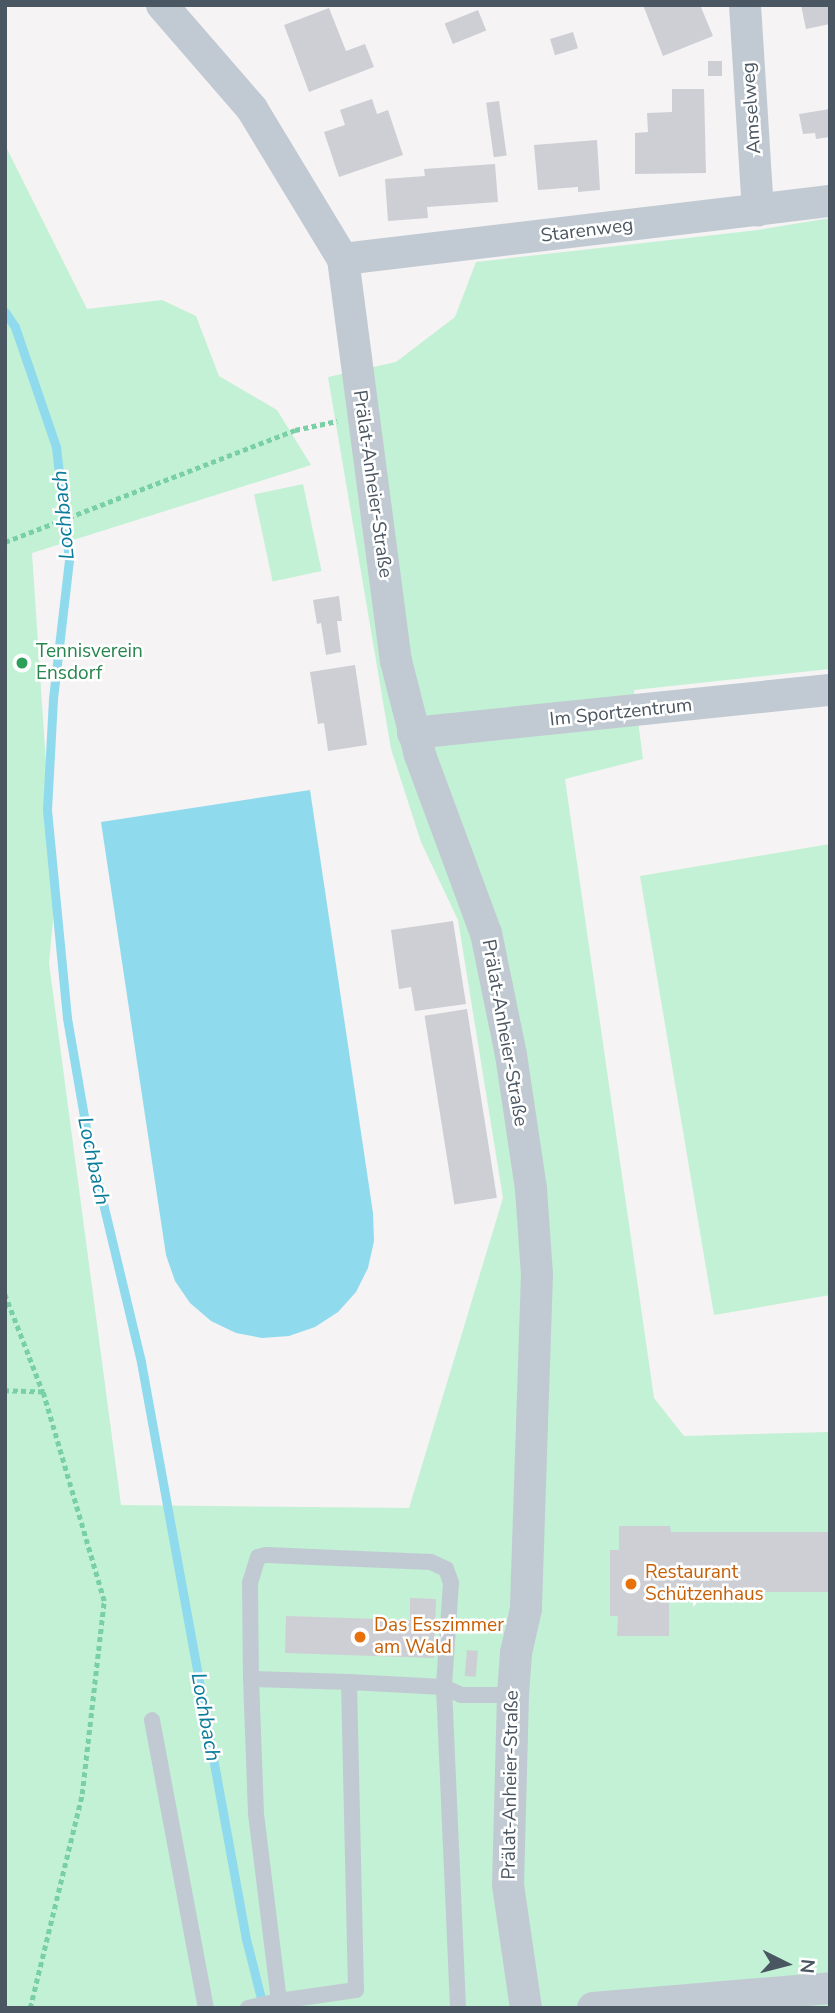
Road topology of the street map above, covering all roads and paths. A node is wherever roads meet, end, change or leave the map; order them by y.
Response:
1 (162, 5) edge
2 (745, 5) edge
3 (830, 201) edge
4 (758, 211) junction
5 (343, 259) junction
6 (362, 415) junction
7 (5, 542) edge
8 (830, 690) edge
9 (413, 733) junction
10 (5, 1294) edge
11 (5, 1391) edge
12 (43, 1392) junction
13 (251, 1679) junction
14 (349, 1682) junction
15 (444, 1687) junction
16 (513, 1695) junction
17 (152, 1720) dead end
18 (830, 1988) edge
19 (356, 1990) junction
20 (279, 2001) junction
21 (252, 2007) edge
22 (30, 2008) edge
23 (206, 2008) edge
24 (357, 2008) edge
25 (458, 2008) edge
26 (526, 2008) edge
27 (593, 2008) edge

1 - 5 street, Prälat-Anheier-Straße
2 - 4 street, Amselweg
3 - 4 street, Starenweg
4 - 5 street, Starenweg
5 - 6 street, Prälat-Anheier-Straße
6 - 7 path
6 - 9 street, Prälat-Anheier-Straße
8 - 9 street, Im Sportzentrum
9 - 16 street, Prälat-Anheier-Straße
10 - 12 path
11 - 12 path
12 - 22 path
13 - 14 lane
13 - 15 lane
13 - 20 lane
14 - 15 lane
14 - 19 lane
15 - 16 lane
15 - 25 lane
16 - 26 street, Prälat-Anheier-Straße
17 - 23 lane
18 - 27 street
19 - 20 lane
19 - 24 lane
20 - 21 lane

